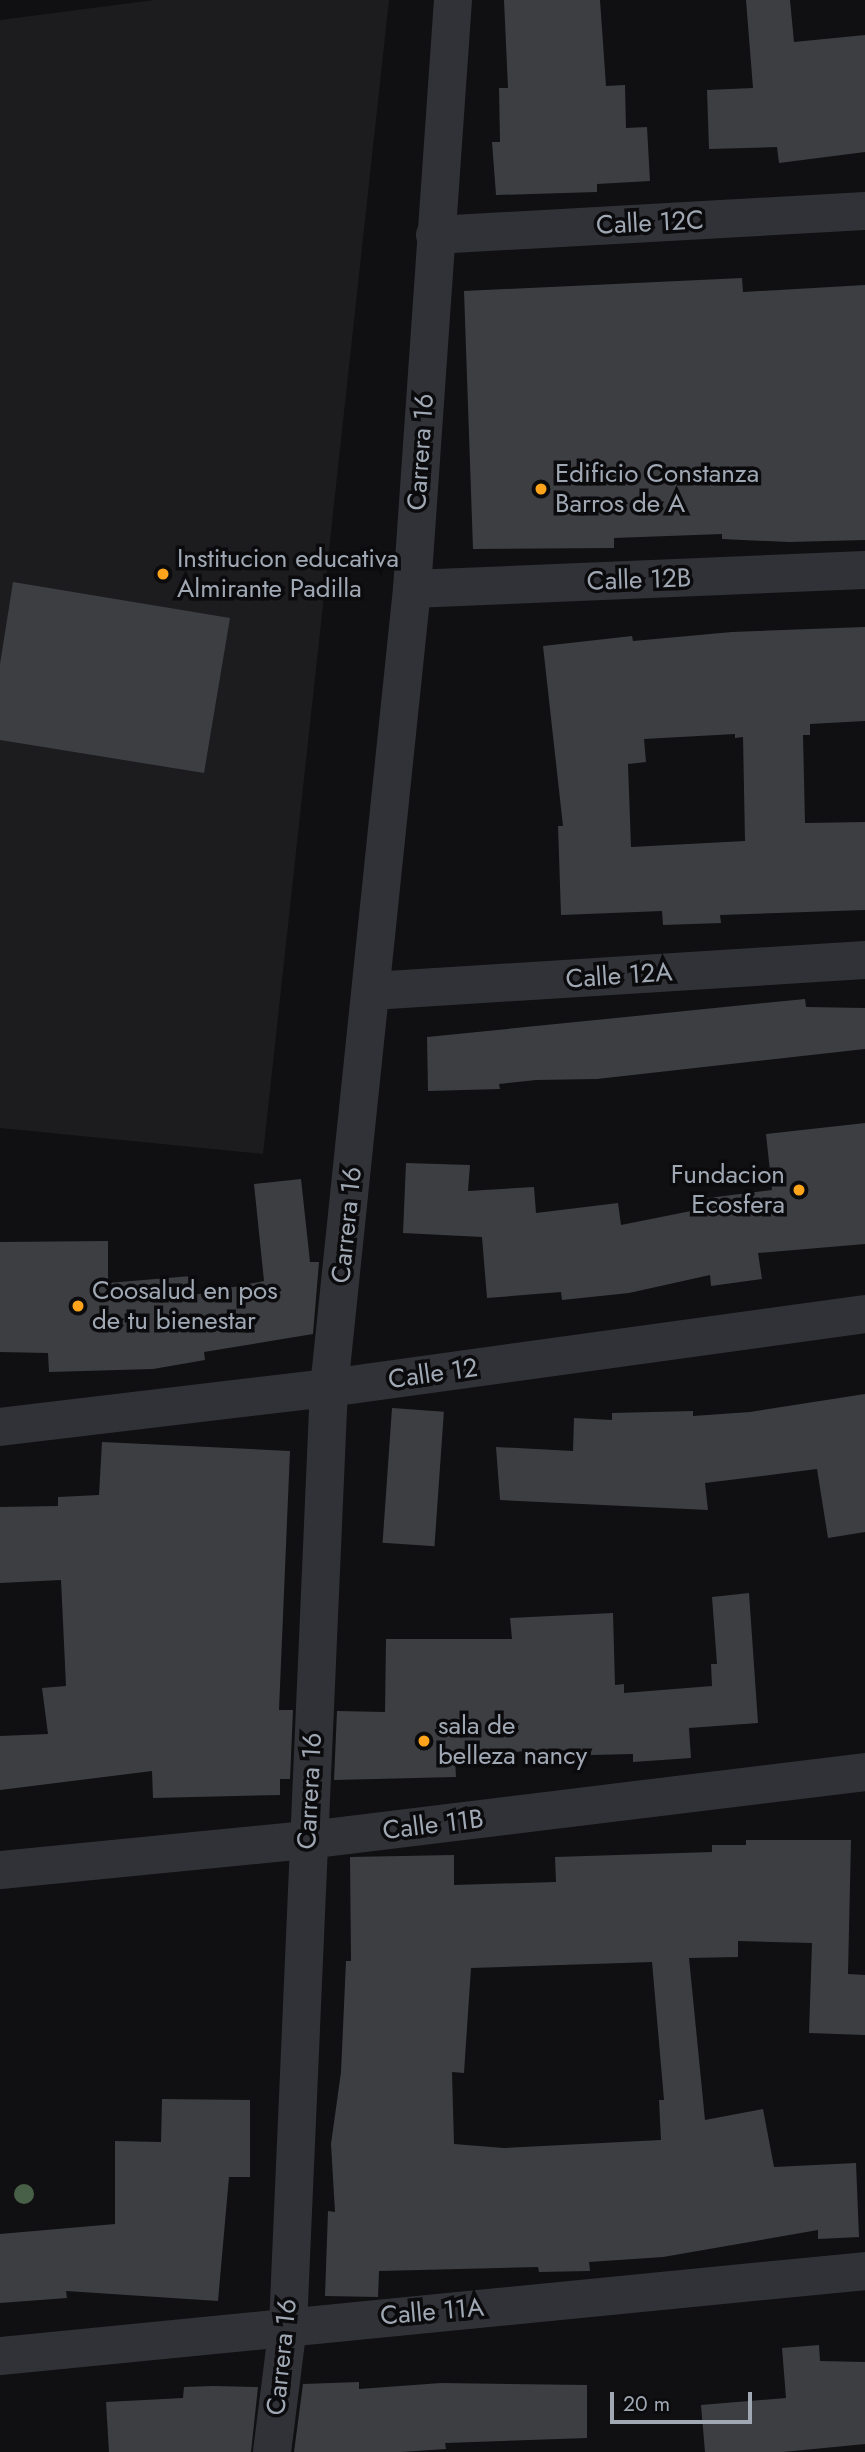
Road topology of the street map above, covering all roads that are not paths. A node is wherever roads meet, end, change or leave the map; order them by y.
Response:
1 (453, 0) edge
2 (865, 211) edge
3 (435, 235) junction
4 (865, 570) edge
5 (412, 589) junction
6 (865, 960) edge
7 (372, 991) junction
8 (865, 1314) edge
9 (329, 1388) junction
10 (0, 1427) edge
11 (865, 1772) edge
12 (308, 1840) junction
13 (0, 1870) edge
14 (865, 2270) edge
15 (288, 2326) junction
16 (0, 2356) edge
17 (272, 2452) edge

1 - 3 street, Carrera 16
2 - 3 street, Calle 12C
3 - 5 street, Carrera 16
4 - 5 street, Calle 12B
5 - 7 street, Carrera 16
6 - 7 street, Calle 12A
7 - 9 street, Carrera 16
8 - 9 street, Calle 12
9 - 10 street, Calle 12
9 - 12 street, Carrera 16
11 - 12 street, Calle 11B
12 - 13 street, Calle 11B
12 - 15 street, Carrera 16
14 - 15 street, Calle 11A
15 - 16 street, Calle 11A
15 - 17 street, Carrera 16

